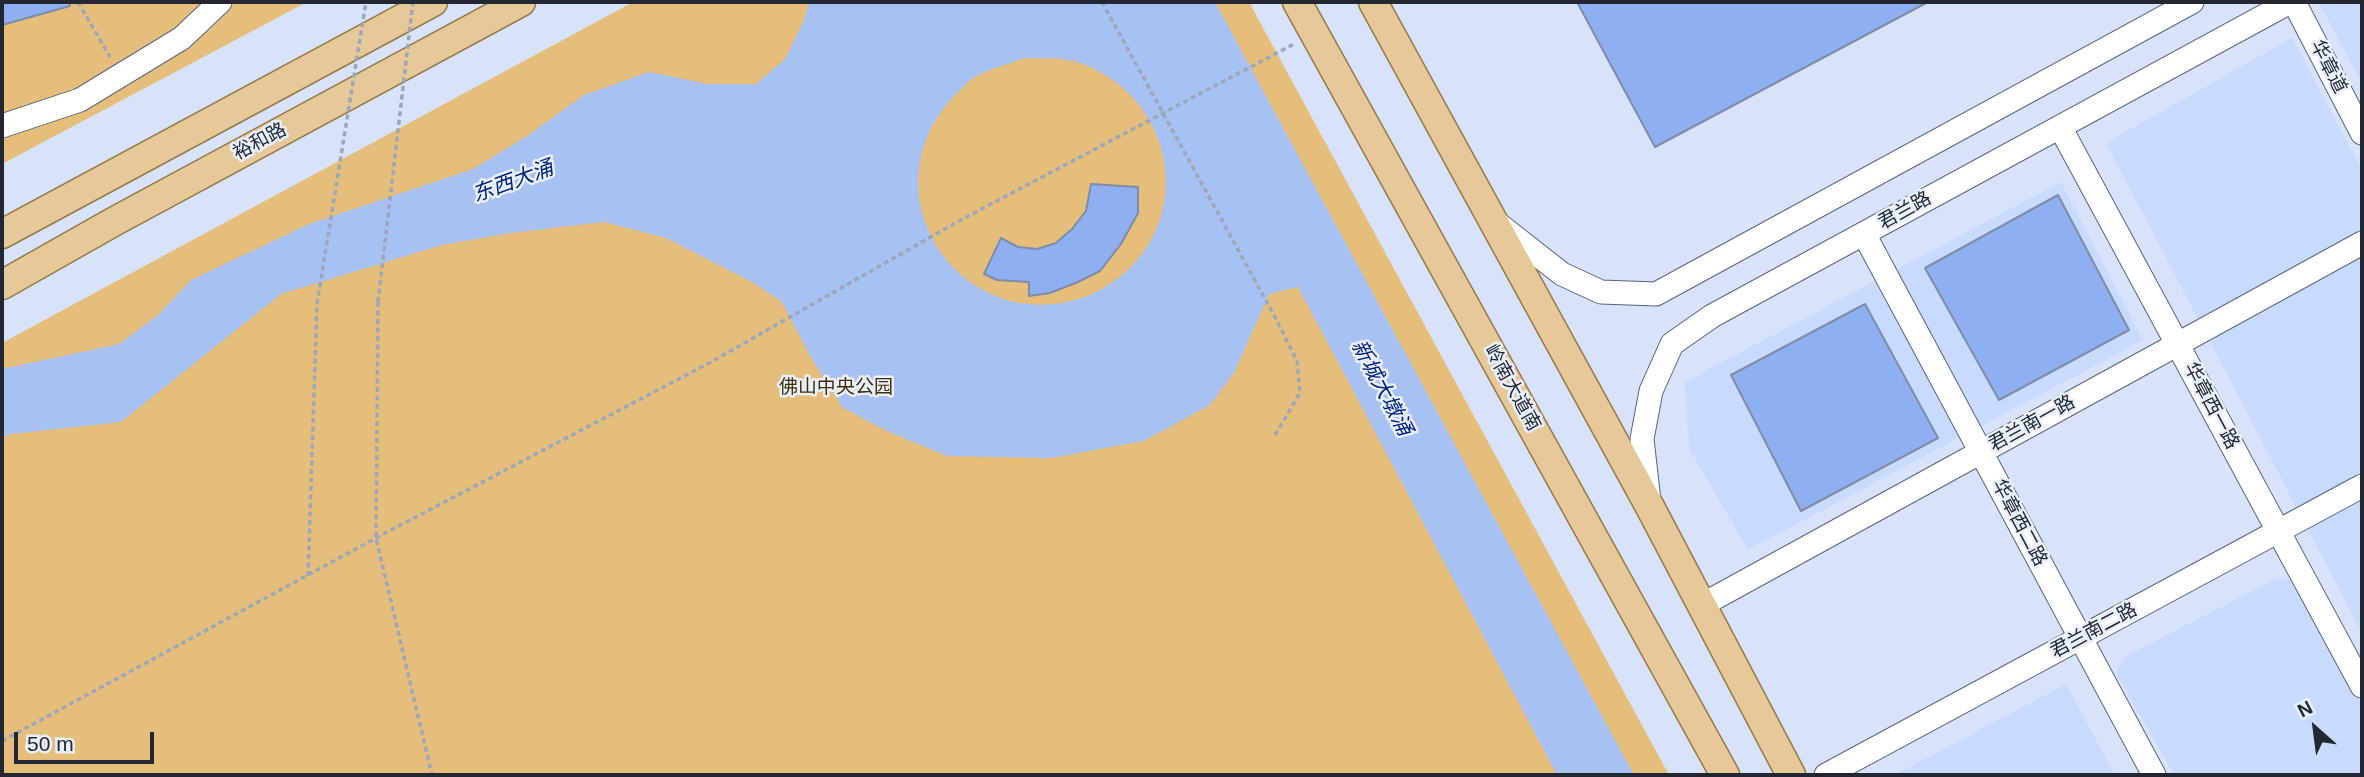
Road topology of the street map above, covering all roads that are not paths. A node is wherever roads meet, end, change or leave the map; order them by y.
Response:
1 (220, 2) edge
2 (433, 2) edge
3 (521, 2) edge
4 (1297, 2) edge
5 (1373, 2) edge
6 (2192, 2) edge
7 (2292, 2) edge
8 (2, 126) edge
9 (2060, 127) junction
10 (2362, 133) edge
11 (1490, 218) junction
12 (2, 234) edge
13 (1864, 234) junction
14 (2362, 243) edge
15 (2, 285) edge
16 (2177, 344) junction
17 (1981, 452) junction
18 (2362, 486) edge
19 (1650, 507) junction
20 (2278, 531) junction
21 (1702, 605) junction
22 (2081, 638) junction
23 (2362, 686) edge
24 (1725, 775) edge
25 (1791, 775) edge
26 (1826, 775) edge
27 (2154, 775) edge

1 - 8 street
2 - 12 main road
3 - 15 main road, 裕和路
4 - 24 main road, 岭南大道南
5 - 11 main road
6 - 11 street
7 - 9 street, 君兰路
7 - 10 street, 华章道
9 - 13 street, 君兰路
9 - 16 street, 华章西一路
11 - 19 main road
13 - 17 street, 华章西二路
13 - 19 street, 君兰路
14 - 16 street, 君兰南一路
16 - 17 street, 君兰南一路
16 - 20 street, 华章西一路
17 - 21 street, 君兰南一路
17 - 22 street, 华章西二路
18 - 20 street, 君兰南二路
19 - 21 main road
20 - 22 street, 君兰南二路
20 - 23 street, 华章西一路
21 - 25 main road
22 - 26 street, 君兰南二路
22 - 27 street, 华章西二路

